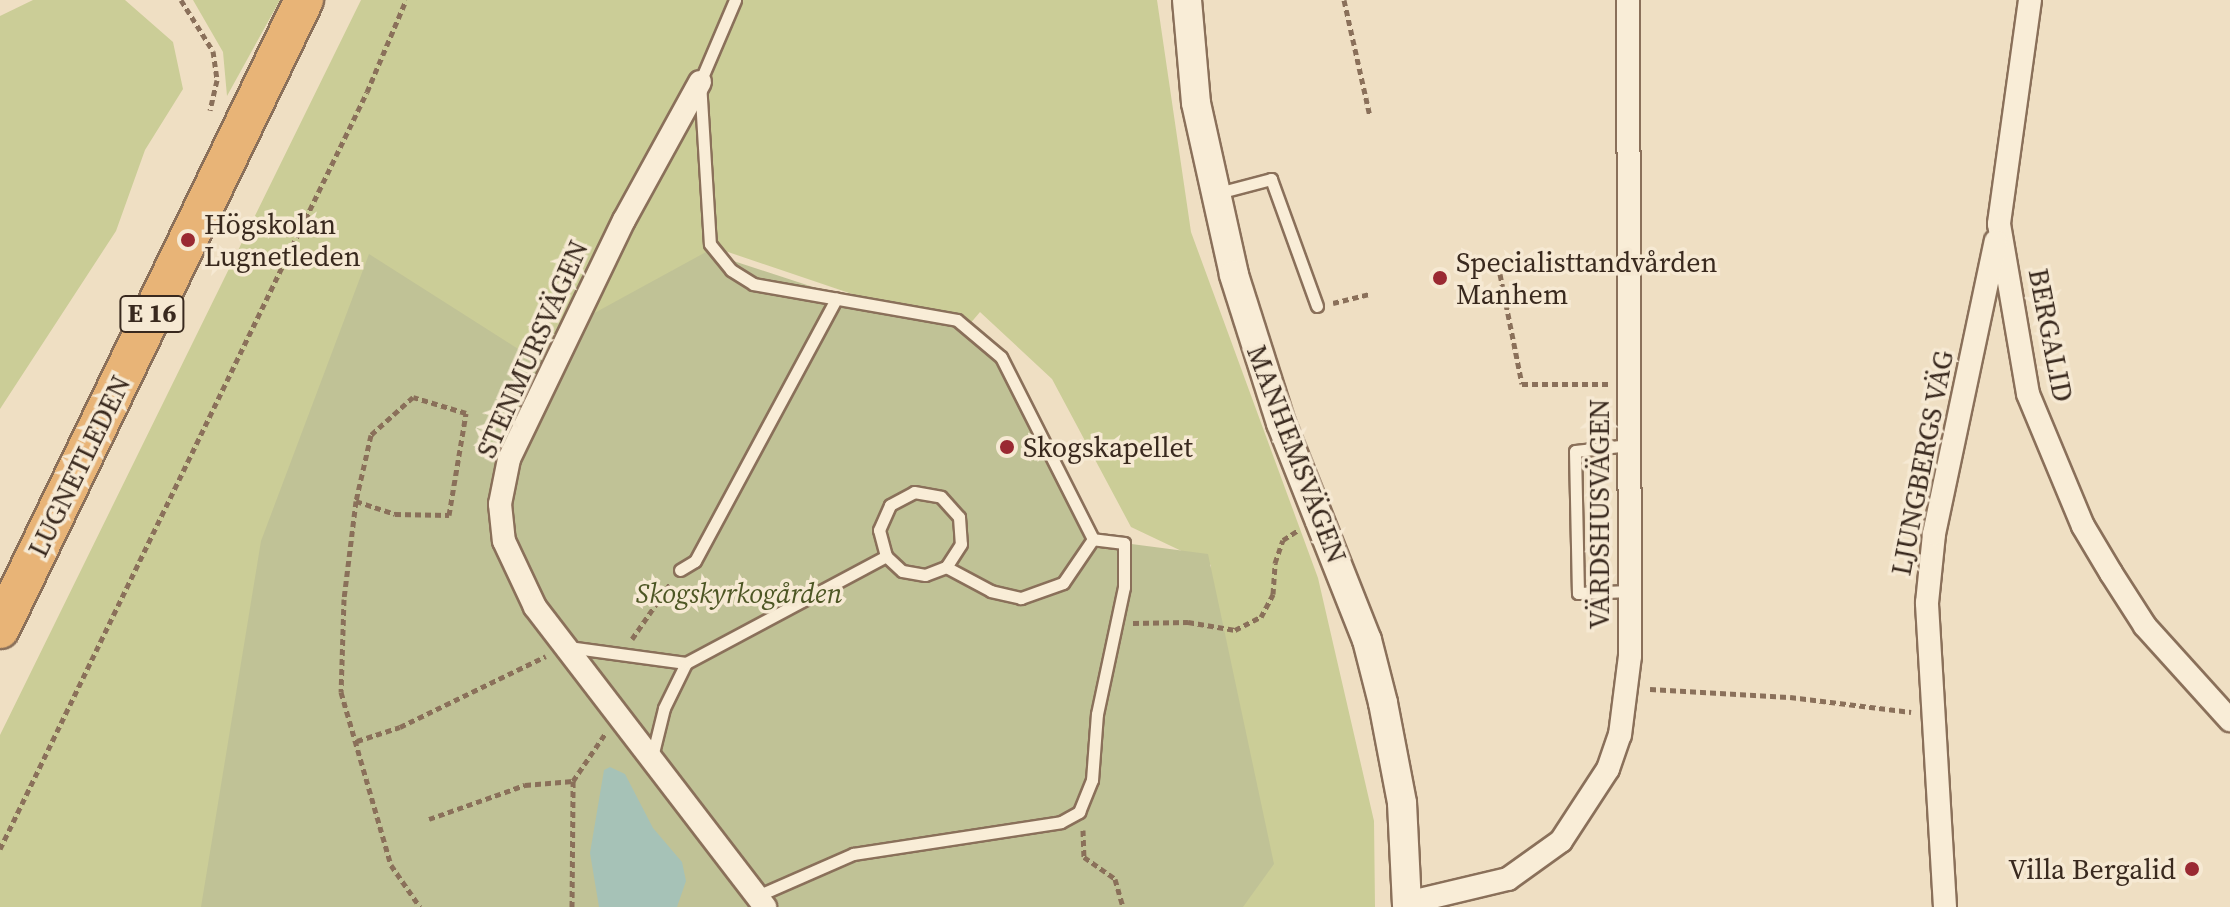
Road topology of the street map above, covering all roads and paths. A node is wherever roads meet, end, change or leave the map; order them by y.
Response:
1 (181, 0) edge
2 (304, 0) edge
3 (406, 0) edge
4 (735, 0) edge
5 (1187, 0) edge
6 (1344, 0) edge
7 (1628, 0) edge
8 (2030, 0) edge
9 (700, 82) junction
10 (210, 110) dead end
11 (1370, 116) dead end
12 (1214, 194) junction
13 (1999, 224) junction
14 (1500, 274) dead end
15 (1370, 294) dead end
16 (836, 299) junction
17 (1317, 306) joint
18 (1629, 384) junction
19 (1629, 445) junction
20 (356, 501) junction
21 (1320, 514) junction
22 (1093, 539) junction
23 (886, 556) junction
24 (946, 567) junction
25 (680, 570) joint
26 (1630, 591) junction
27 (1117, 622) junction
28 (0, 629) edge
29 (566, 647) junction
30 (620, 656) junction
31 (686, 663) junction
32 (1627, 689) junction
33 (1932, 714) junction
34 (620, 716) junction
35 (2230, 720) edge
36 (357, 741) junction
37 (652, 758) junction
38 (573, 781) junction
39 (1079, 812) junction
40 (429, 819) dead end
41 (0, 849) edge
42 (761, 902) edge
43 (1407, 905) edge
44 (420, 907) edge
45 (572, 907) edge
46 (1123, 907) edge
47 (1945, 907) edge

1 - 10 path
2 - 28 highway, LUGNETLEDEN / E 16
3 - 41 path
4 - 9 lane, STENMURSVÄGEN
5 - 12 street, MANHEMSVÄGEN
6 - 11 path
7 - 18 street, VÄRDSHUSVÄGEN
8 - 13 street, BERGALID
9 - 16 lane
9 - 29 street, STENMURSVÄGEN
12 - 17 lane
12 - 21 street, MANHEMSVÄGEN
13 - 33 street, LJUNGBERGS VÄG
13 - 35 street, BERGALID
14 - 18 path
15 - 17 path
16 - 22 lane
16 - 25 lane
18 - 19 street, VÄRDSHUSVÄGEN
19 - 26 street, VÄRDSHUSVÄGEN
19 - 26 lane
20 - 20 path
20 - 36 path
21 - 27 path
21 - 43 street, MANHEMSVÄGEN
22 - 24 lane
22 - 27 lane
23 - 24 lane
23 - 24 lane
23 - 31 lane
25 - 30 path
26 - 32 street, VÄRDSHUSVÄGEN
27 - 39 lane
29 - 30 lane
29 - 34 street, STENMURSVÄGEN
29 - 36 path
30 - 31 lane
31 - 37 lane
32 - 33 path
32 - 43 street, VÄRDSHUSVÄGEN
33 - 47 street, LJUNGBERGS VÄG
34 - 37 street, STENMURSVÄGEN
34 - 38 path
36 - 44 path
37 - 42 street, STENMURSVÄGEN
38 - 40 path
38 - 45 path
39 - 42 lane
39 - 46 path

